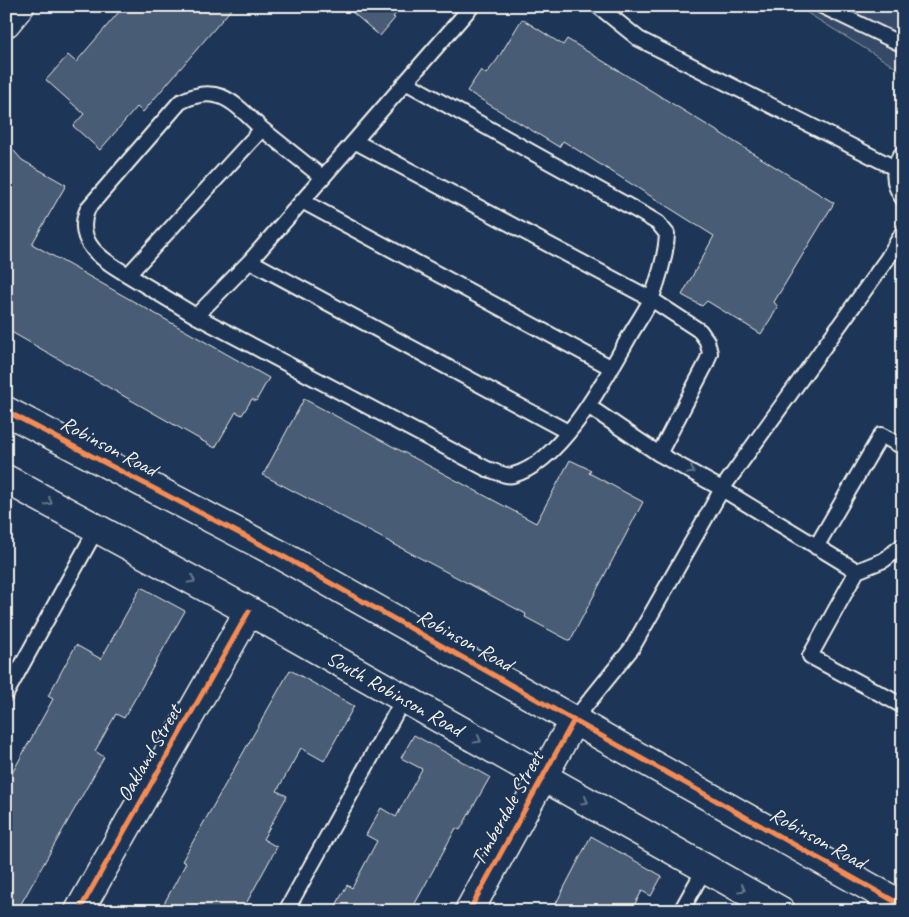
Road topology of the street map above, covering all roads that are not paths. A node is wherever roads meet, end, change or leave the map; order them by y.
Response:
1 (20, 6) edge
2 (472, 6) edge
3 (598, 6) edge
4 (822, 6) edge
5 (6, 22) edge
6 (903, 45) edge
7 (407, 83) junction
8 (262, 129) junction
9 (356, 142) junction
10 (903, 152) edge
11 (894, 168) junction
12 (322, 177) junction
13 (903, 199) edge
14 (302, 201) junction
15 (903, 232) edge
16 (250, 261) junction
17 (128, 275) junction
18 (651, 298) junction
19 (196, 316) junction
20 (612, 368) junction
21 (588, 406) junction
22 (6, 411) edge
23 (568, 432) junction
24 (903, 446) edge
25 (659, 454) junction
26 (6, 479) edge
27 (722, 489) junction
28 (97, 528) junction
29 (903, 545) edge
30 (816, 547) junction
31 (857, 571) junction
32 (250, 611) junction
33 (6, 694) edge
34 (404, 698) junction
35 (903, 706) edge
36 (574, 720) junction
37 (543, 777) junction
38 (705, 868) junction
39 (903, 906) edge
40 (79, 911) edge
41 (286, 911) edge
42 (469, 911) edge
43 (681, 911) edge
44 (781, 911) edge

1 - 5 street
2 - 7 lane
3 - 11 lane
4 - 6 lane
7 - 9 lane
7 - 18 lane
8 - 12 lane
8 - 17 lane
8 - 17 lane
9 - 12 lane
9 - 18 lane
10 - 11 lane
11 - 13 lane
12 - 14 lane
14 - 16 lane
14 - 20 lane
15 - 27 lane
16 - 19 lane
16 - 23 lane
17 - 19 lane
18 - 20 lane
18 - 25 lane
19 - 23 lane
20 - 21 lane
21 - 23 lane
21 - 25 lane
22 - 36 street, Robinson Road
24 - 30 lane
25 -> 27 lane
26 -> 28 street, South Robinson Road
27 - 30 lane
27 - 36 lane
28 -> 32 street, South Robinson Road
28 - 33 lane
29 - 31 lane
30 - 31 lane
31 - 35 lane
32 - 34 street, South Robinson Road
32 - 40 street, Oakland Street
34 -> 37 street, South Robinson Road
34 - 41 lane
36 - 37 street, Timberdale Street
36 - 39 street, Robinson Road
37 -> 38 street, South Robinson Road
37 - 42 street, Timberdale Street
38 - 43 lane
38 -> 44 street, South Robinson Road

